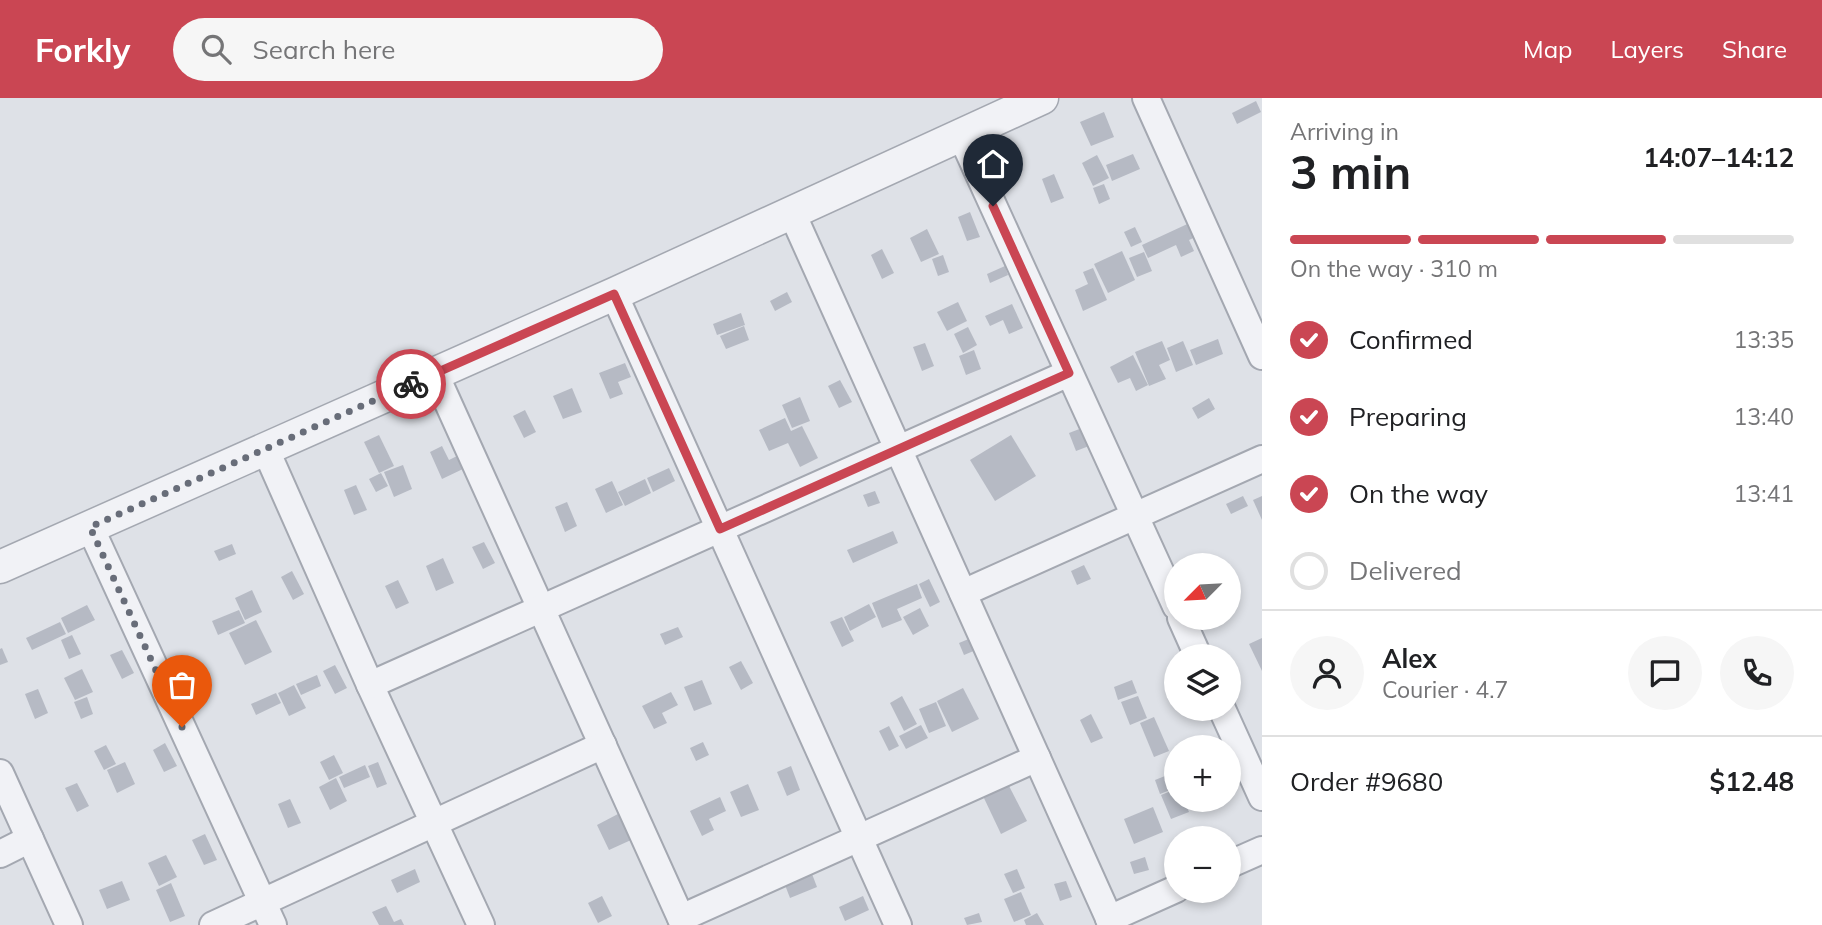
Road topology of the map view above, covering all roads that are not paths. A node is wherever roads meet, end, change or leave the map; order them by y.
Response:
1 (1042, 98) edge
2 (1146, 98) edge
3 (961, 135) junction
4 (792, 213) junction
5 (614, 294) junction
6 (1262, 356) edge
7 (435, 373) junction
8 (1069, 373) junction
9 (265, 448) junction
10 (899, 449) junction
11 (1262, 459) edge
12 (1135, 516) junction
13 (90, 527) junction
14 (720, 529) junction
15 (0, 567) edge
16 (1164, 580) edge
17 (963, 593) junction
18 (541, 608) junction
19 (370, 685) junction
20 (1227, 721) edge
21 (603, 745) junction
22 (1037, 758) junction
23 (0, 773) edge
24 (1262, 797) edge
25 (435, 822) junction
26 (859, 838) junction
27 (30, 839) junction
28 (1262, 850) edge
29 (0, 854) edge
30 (1241, 859) edge
31 (1164, 894) edge
32 (267, 914) edge
33 (682, 922) edge
34 (1111, 922) edge
35 (69, 925) edge
36 (213, 925) edge
37 (481, 925) edge
38 (898, 925) edge

1 - 3 street
2 - 6 street
3 - 4 street
3 - 8 street
4 - 5 street
4 - 10 street
5 - 7 street
5 - 14 street
7 - 9 street
7 - 18 street
8 - 10 street
8 - 12 street
9 - 13 street
9 - 19 street
10 - 14 street
10 - 17 street
11 - 12 street
12 - 16 street
12 - 17 street
13 - 15 street
13 - 32 street
14 - 18 street
14 - 26 street
17 - 22 street
18 - 19 street
18 - 21 street
19 - 25 street
20 - 24 street
21 - 25 street
21 - 33 street
22 - 26 street
22 - 34 street
23 - 27 street
25 - 32 street
25 - 37 street
26 - 33 street
26 - 38 street
27 - 29 street
27 - 35 street
28 - 30 street
31 - 34 street
32 - 36 street

